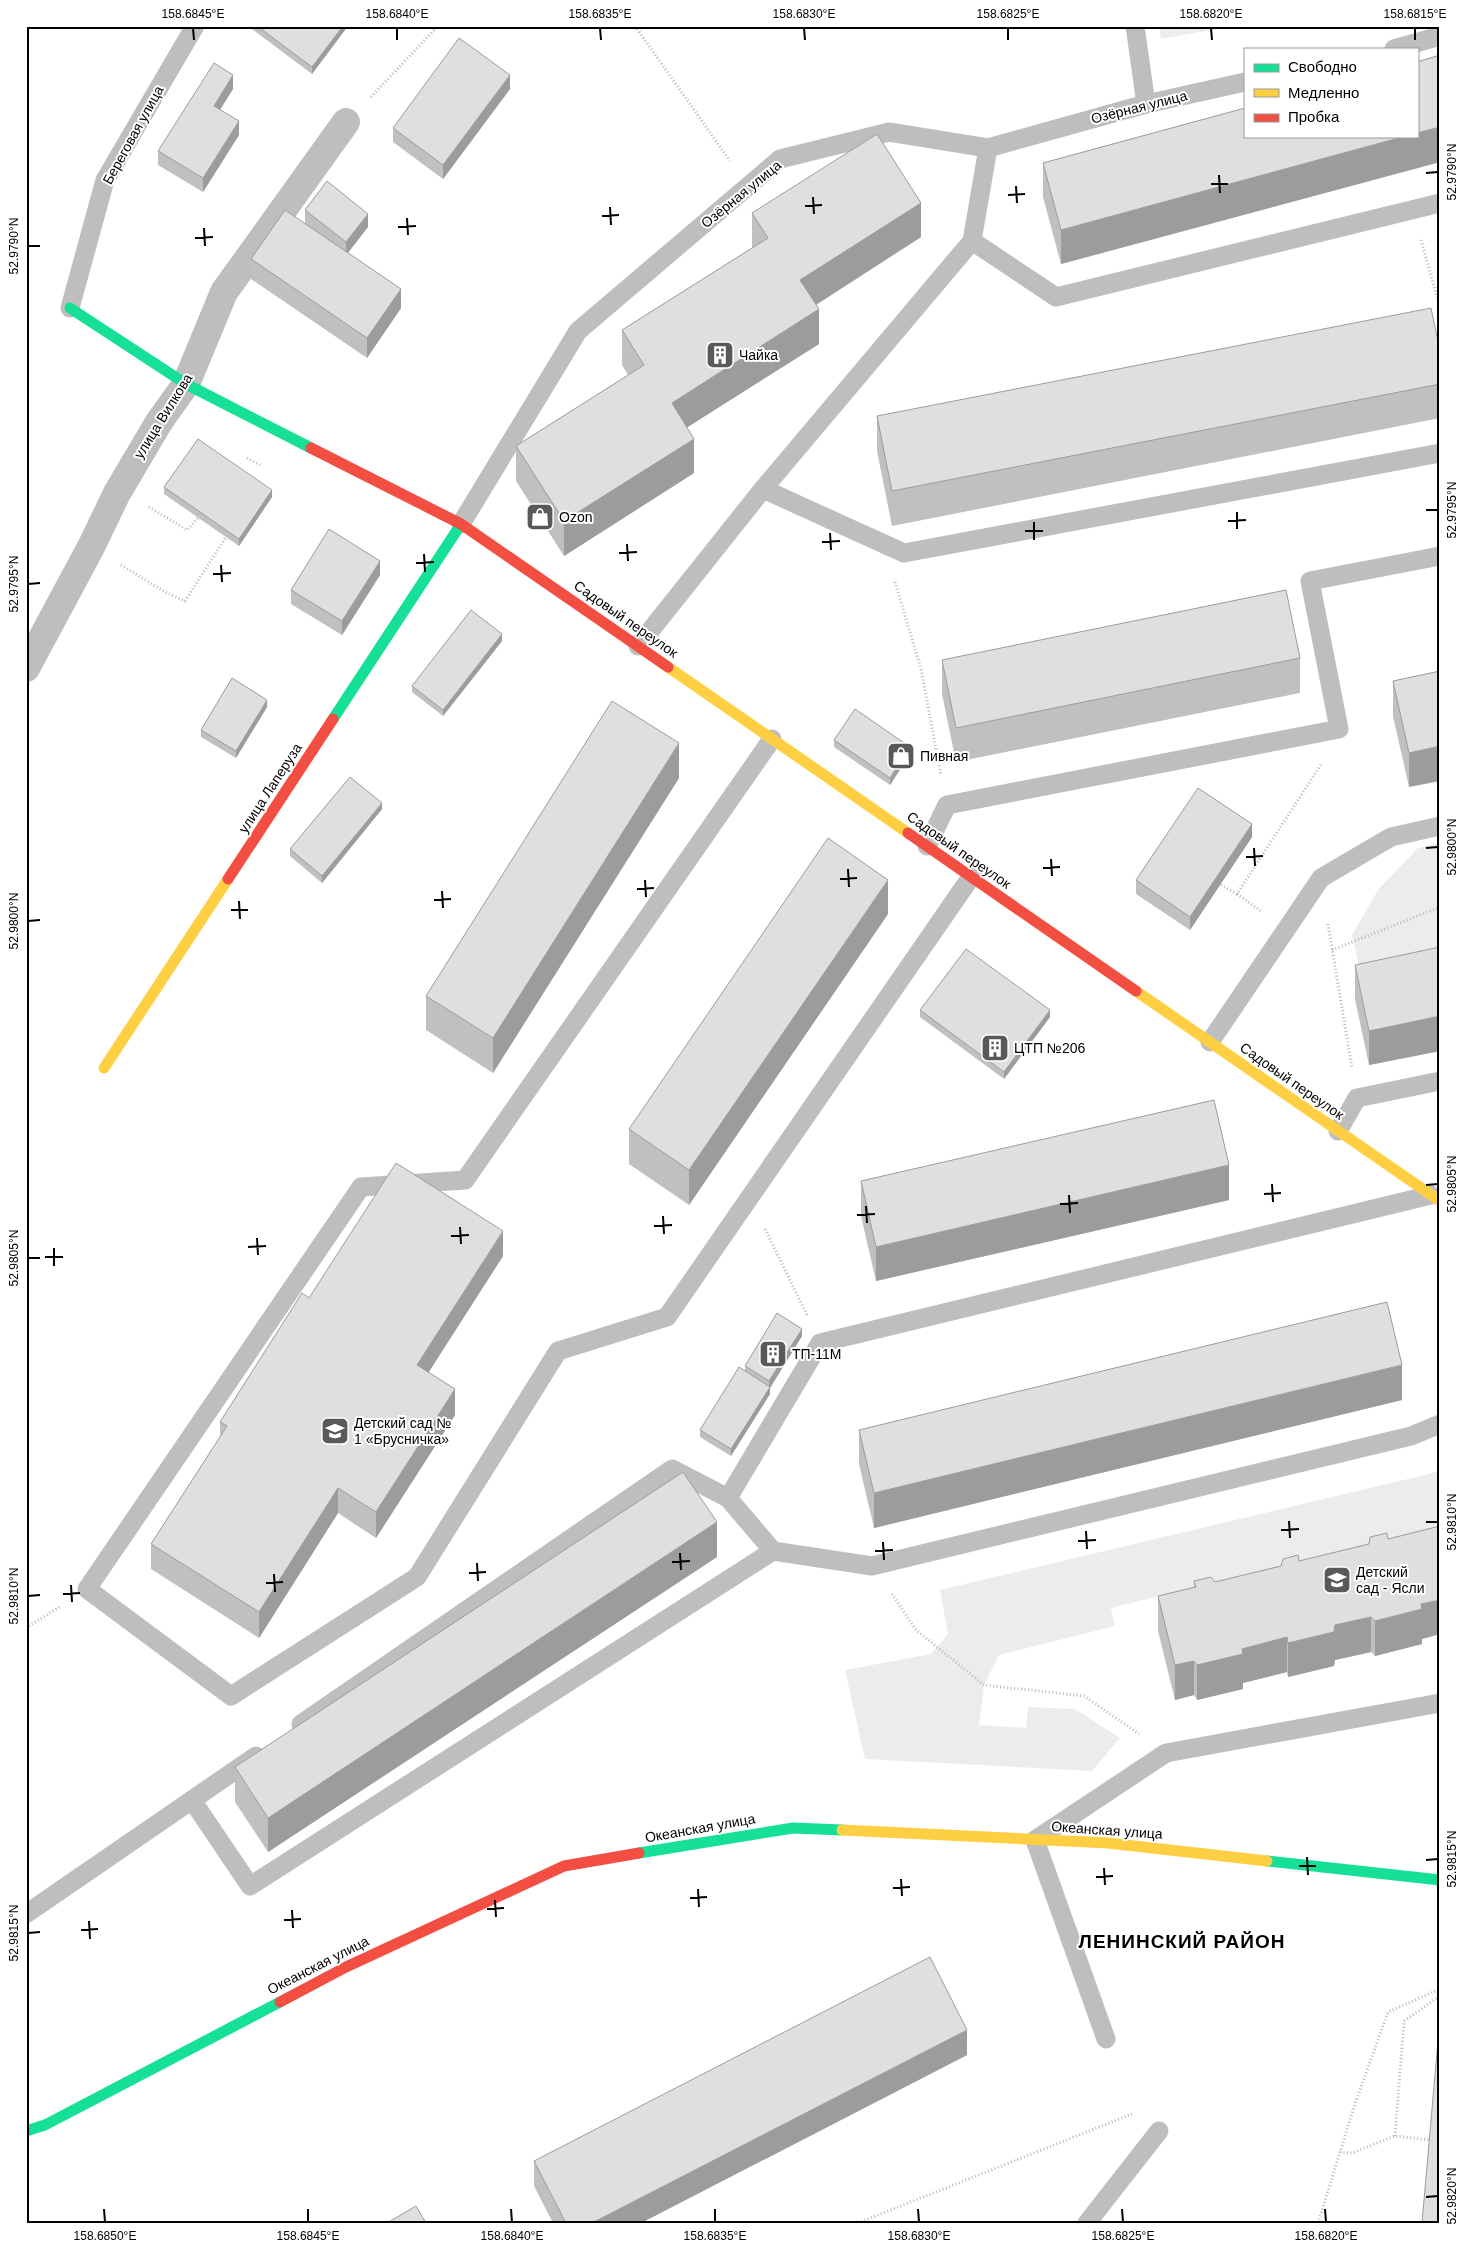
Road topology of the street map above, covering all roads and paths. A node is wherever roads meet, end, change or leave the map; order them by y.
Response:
1 (195, 26) edge
2 (438, 26) edge
3 (635, 26) edge
4 (1135, 26) edge
5 (1440, 36) edge
6 (1398, 48) edge
7 (1244, 82) edge
8 (1146, 104) junction
9 (346, 122) joint
10 (988, 148) junction
11 (748, 186) junction
12 (1440, 203) edge
13 (1412, 210) junction
14 (972, 242) junction
15 (1440, 307) edge
16 (70, 308) joint
17 (186, 384) junction
18 (1440, 453) edge
19 (122, 484) junction
20 (763, 488) junction
21 (198, 518) edge
22 (462, 524) junction
23 (226, 537) edge
24 (91, 547) junction
25 (904, 553) junction
26 (1440, 556) edge
27 (638, 646) junction
28 (26, 668) edge
29 (1339, 729) junction
30 (772, 739) junction
31 (947, 806) junction
32 (1440, 826) edge
33 (927, 846) junction
34 (972, 877) junction
35 (1321, 878) junction
36 (1221, 885) edge
37 (1440, 907) edge
38 (1332, 950) junction
39 (1210, 1042) junction
40 (104, 1068) dead end
41 (1440, 1081) edge
42 (1357, 1098) junction
43 (1338, 1131) junction
44 (750, 1196) junction
45 (1435, 1198) edge
46 (820, 1343) junction
47 (1440, 1424) edge
48 (728, 1498) junction
49 (773, 1551) junction
50 (872, 1566) junction
51 (86, 1589) junction
52 (26, 1628) edge
53 (1440, 1703) edge
54 (290, 1732) edge
55 (273, 1744) edge
56 (1166, 1753) junction
57 (192, 1800) junction
58 (1035, 1840) junction
59 (1440, 1880) edge
60 (26, 1914) edge
61 (1440, 1989) edge
62 (1440, 1996) edge
63 (1106, 2039) dead end
64 (1133, 2114) dead end
65 (26, 2131) edge
66 (1159, 2132) dead end
67 (1395, 2136) junction
68 (1431, 2140) edge
69 (1340, 2152) junction
70 (858, 2223) edge
71 (1087, 2223) edge
72 (1318, 2223) edge

1 - 16 lane, Береговая улица
2 - 9 path
3 - 11 path
4 - 8 lane
5 - 6 lane
7 - 8 lane, Озёрная улица
8 - 10 lane, Озёрная улица
9 - 17 street, улица Вилкова
10 - 11 lane, Озёрная улица
10 - 14 lane
11 - 22 lane, Озёрная улица
12 - 13 lane
13 - 14 lane
13 - 15 path
14 - 20 lane
16 - 17 street, Садовый переулок
17 - 19 street, улица Вилкова
17 - 22 street, Садовый переулок
18 - 25 lane
19 - 21 path
19 - 24 street, улица Вилкова
20 - 25 lane
20 - 27 lane
22 - 27 street, Садовый переулок
22 - 40 street, улица Лаперуза
23 - 24 path
24 - 28 street, улица Вилкова
25 - 31 path
26 - 29 lane
27 - 30 street, Садовый переулок
29 - 31 lane
29 - 36 path
30 - 33 street, Садовый переулок
30 - 51 lane
31 - 33 lane
32 - 35 lane
33 - 34 street, Садовый переулок
34 - 39 street, Садовый переулок
34 - 44 lane
35 - 38 path
35 - 39 lane
37 - 38 path
38 - 42 path
39 - 43 street, Садовый переулок
41 - 42 lane
42 - 43 lane
43 - 45 street, Садовый переулок
44 - 46 path
44 - 51 lane
45 - 46 lane
46 - 48 lane
47 - 50 lane
48 - 49 lane
48 - 54 lane
49 - 50 lane
49 - 57 lane
50 - 56 path
51 - 52 path
53 - 56 lane
55 - 57 lane
56 - 58 lane
57 - 60 lane
58 - 59 street, Океанская улица
58 - 63 lane
58 - 65 street, Океанская улица
61 - 69 path
62 - 67 path
64 - 70 path
66 - 71 lane
67 - 68 path
67 - 69 path
69 - 72 path

